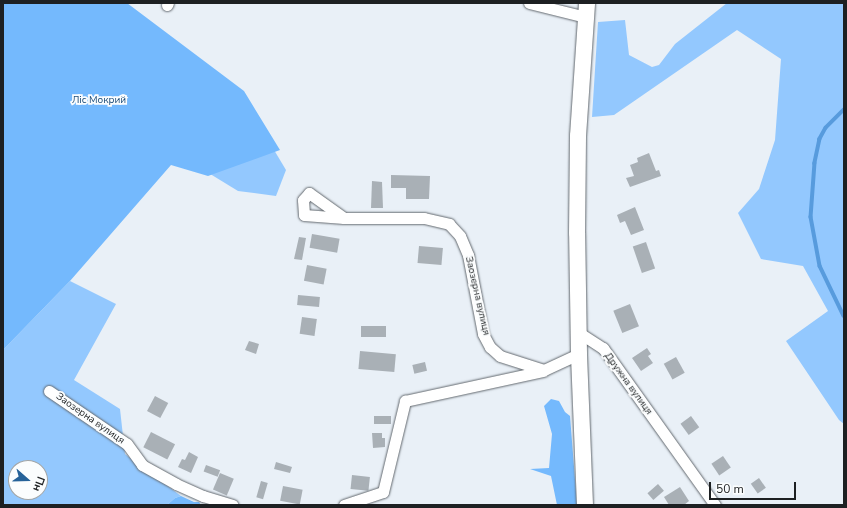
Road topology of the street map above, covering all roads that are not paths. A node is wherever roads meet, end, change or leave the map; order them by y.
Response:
1 (529, 3) edge
2 (586, 10) edge
3 (344, 218) dead end
4 (578, 332) junction
5 (579, 354) junction
6 (544, 370) junction
7 (49, 391) dead end
8 (233, 505) edge
9 (344, 505) edge
10 (585, 505) edge
11 (715, 505) edge

1 - 2 street
2 - 4 main road
3 - 6 street, Заозерна вулиця
4 - 5 main road
4 - 11 street, Дружна вулиця
5 - 6 street
5 - 10 main road
6 - 9 street
7 - 8 street, Заозерна вулиця

